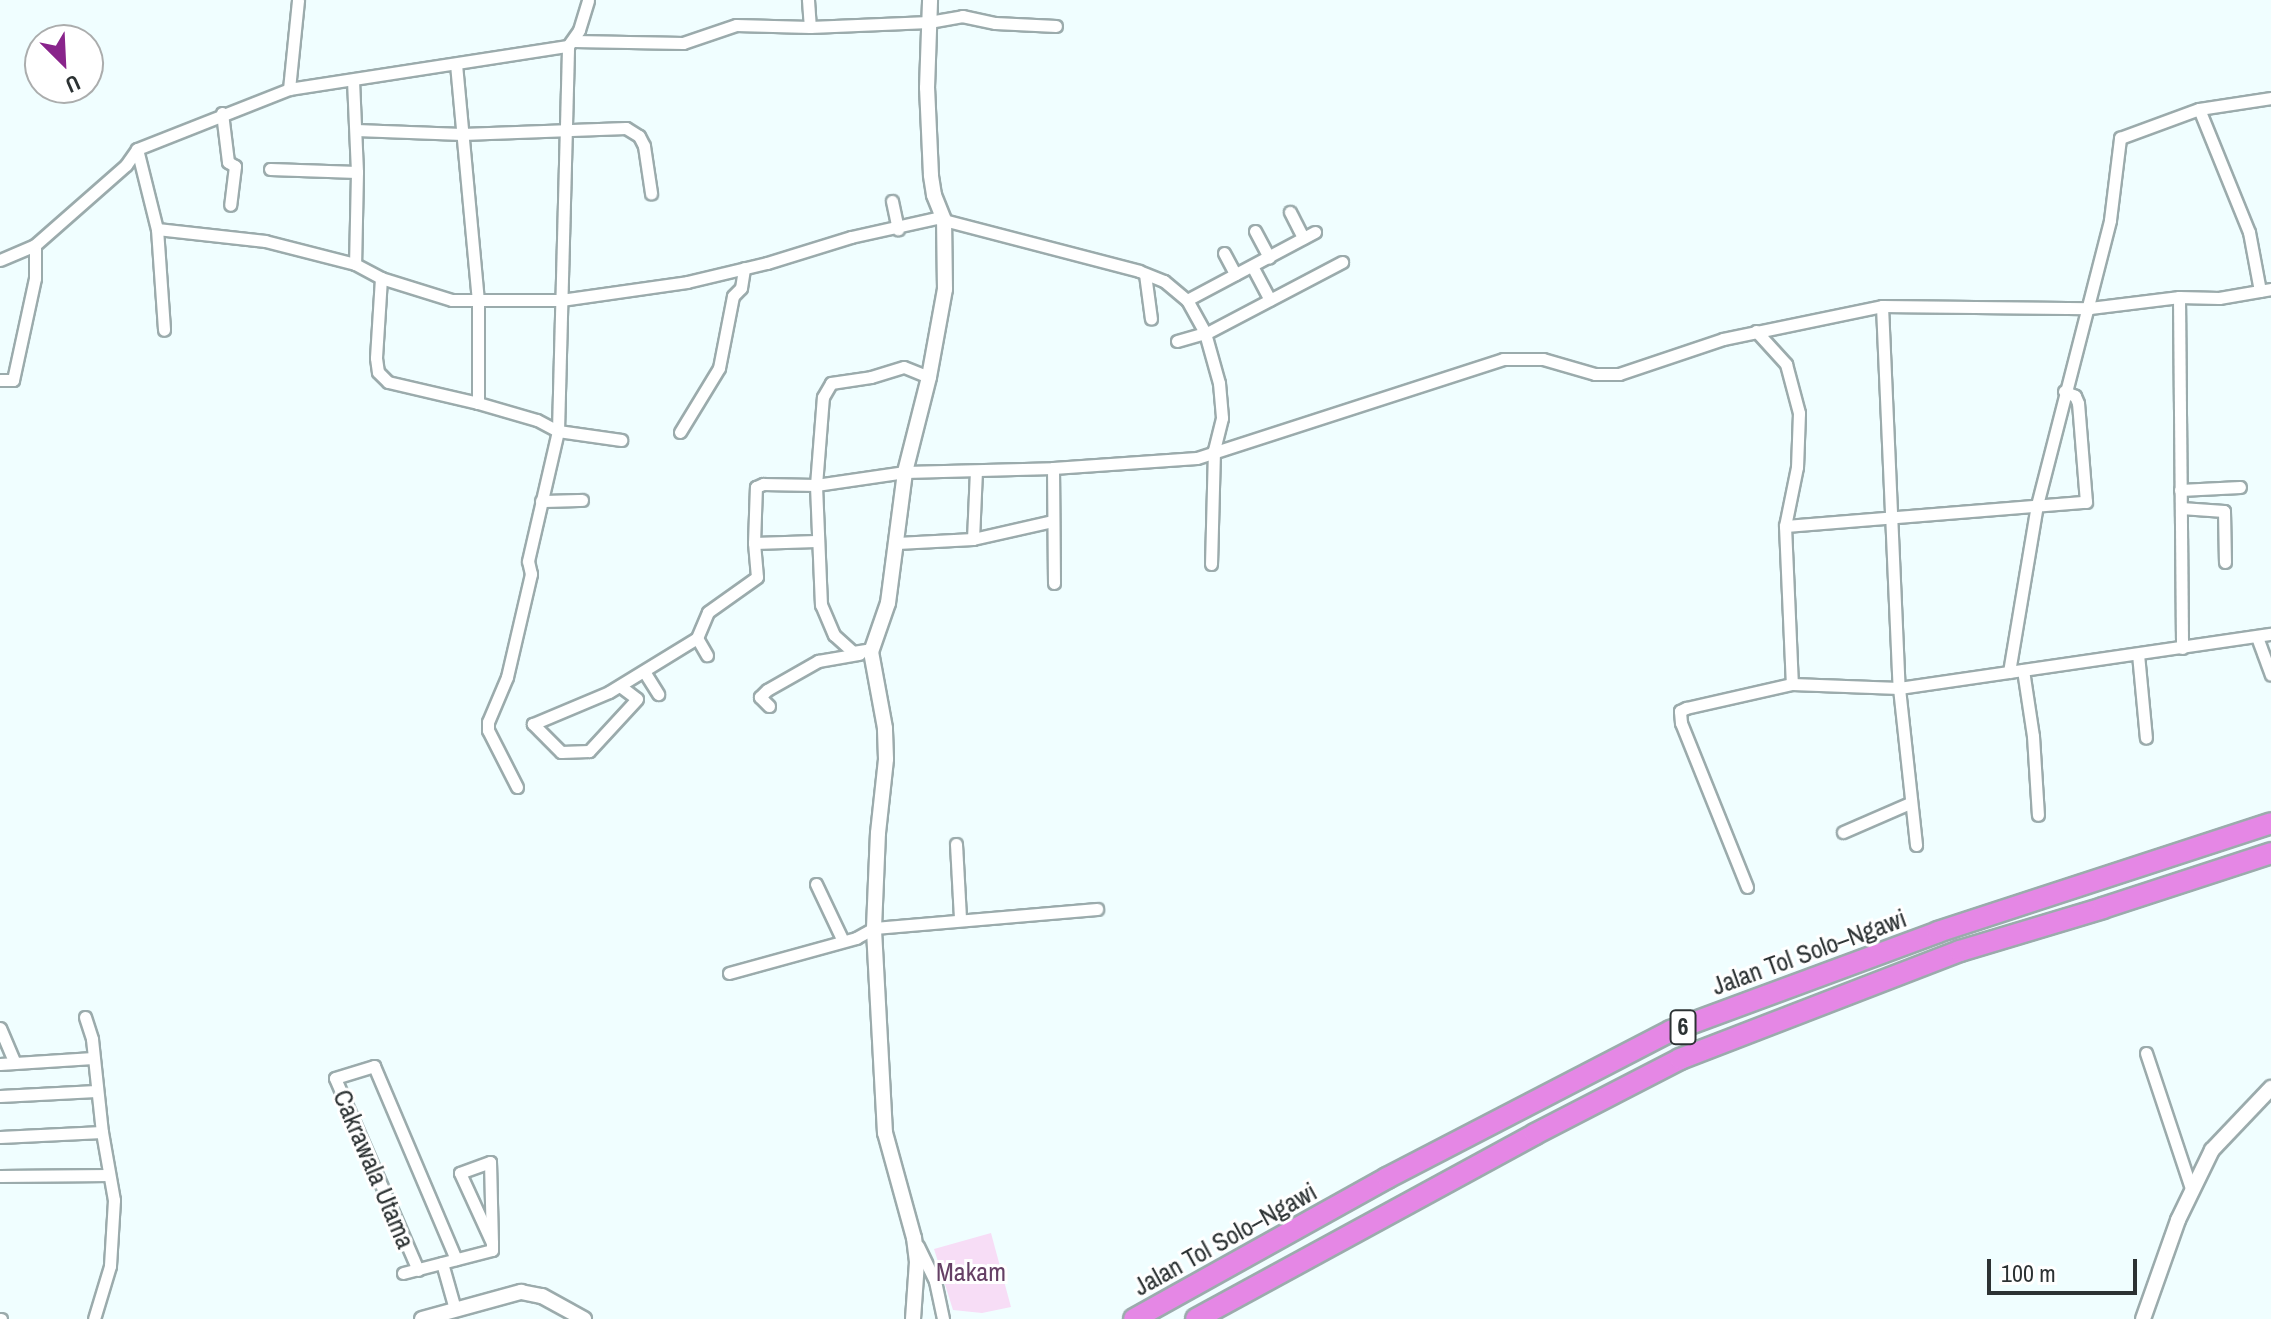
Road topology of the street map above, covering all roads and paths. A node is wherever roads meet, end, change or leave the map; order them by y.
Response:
1 (298, 0) edge
2 (588, 0) edge
3 (808, 0) edge
4 (930, 0) edge
5 (929, 22) junction
6 (1056, 26) dead end
7 (810, 27) junction
8 (571, 44) junction
9 (456, 64) junction
10 (353, 80) junction
11 (289, 89) junction
12 (2271, 98) edge
13 (2199, 109) junction
14 (222, 113) junction
15 (356, 130) junction
16 (565, 131) junction
17 (462, 134) junction
18 (137, 149) junction
19 (270, 169) dead end
20 (357, 172) junction
21 (651, 193) dead end
22 (892, 201) dead end
23 (230, 205) dead end
24 (1290, 212) dead end
25 (944, 220) junction
26 (157, 229) junction
27 (898, 229) junction
28 (1255, 231) dead end
29 (1315, 232) dead end
30 (1303, 238) junction
31 (35, 245) junction
32 (1224, 253) dead end
33 (1269, 257) junction
34 (0, 260) edge
35 (1342, 262) dead end
36 (355, 264) junction
37 (1252, 266) junction
38 (744, 268) junction
39 (1145, 274) junction
40 (1235, 274) junction
41 (381, 278) junction
42 (2266, 290) edge
43 (2179, 297) junction
44 (561, 300) junction
45 (1187, 300) junction
46 (1270, 300) junction
47 (478, 301) junction
48 (1882, 306) junction
49 (2090, 308) junction
50 (1151, 319) dead end
51 (164, 330) dead end
52 (1756, 331) junction
53 (1205, 333) junction
54 (1177, 341) dead end
55 (929, 377) junction
56 (0, 380) edge
57 (2064, 391) junction
58 (478, 403) junction
59 (558, 431) junction
60 (680, 432) dead end
61 (621, 440) dead end
62 (1214, 450) junction
63 (1053, 468) junction
64 (976, 471) junction
65 (905, 472) junction
66 (816, 485) junction
67 (2240, 487) dead end
68 (2180, 490) junction
69 (582, 500) dead end
70 (541, 501) junction
71 (2037, 505) junction
72 (2181, 508) junction
73 (1892, 516) junction
74 (1053, 521) junction
75 (1785, 526) junction
76 (973, 539) junction
77 (816, 541) junction
78 (754, 543) junction
79 (897, 543) junction
80 (2225, 562) dead end
81 (1211, 564) dead end
82 (1054, 583) dead end
83 (2271, 634) edge
84 (2257, 637) junction
85 (697, 638) junction
86 (2182, 648) junction
87 (871, 650) junction
88 (2138, 654) junction
89 (707, 655) dead end
90 (2023, 670) junction
91 (2009, 672) junction
92 (645, 673) junction
93 (2271, 675) edge
94 (1792, 684) junction
95 (620, 686) junction
96 (1899, 688) junction
97 (658, 694) dead end
98 (769, 706) dead end
99 (2146, 738) dead end
100 (517, 787) dead end
101 (1910, 803) junction
102 (2038, 815) dead end
103 (2271, 823) edge
104 (1843, 832) dead end
105 (956, 844) dead end
106 (1916, 845) dead end
107 (2271, 853) edge
108 (816, 884) dead end
109 (1747, 887) dead end
110 (1097, 909) dead end
111 (960, 919) junction
112 (874, 928) junction
113 (843, 941) junction
114 (729, 973) dead end
115 (85, 1017) dead end
116 (0, 1028) edge
117 (2146, 1053) dead end
118 (93, 1058) junction
119 (15, 1063) junction
120 (0, 1064) edge
121 (2271, 1088) edge
122 (96, 1091) junction
123 (0, 1096) edge
124 (102, 1132) junction
125 (0, 1137) edge
126 (109, 1175) junction
127 (0, 1176) edge
128 (2191, 1188) junction
129 (914, 1238) junction
130 (492, 1243) junction
131 (456, 1259) junction
132 (442, 1263) junction
133 (418, 1270) junction
134 (403, 1273) dead end
135 (455, 1309) junction
136 (94, 1319) edge
137 (422, 1319) edge
138 (584, 1319) edge
139 (913, 1319) edge
140 (943, 1319) edge
141 (1134, 1319) edge
142 (1196, 1319) edge
143 (2143, 1319) edge

1 - 11 street
2 - 8 street
3 - 7 street
4 - 5 street
5 - 6 street
5 - 7 street
5 - 25 street
7 - 8 street
8 - 9 street
8 - 16 street
9 - 10 street
9 - 17 street
10 - 11 street
10 - 15 street
11 - 14 street
12 - 13 street
13 - 42 street
13 - 49 street
14 - 18 street
14 - 23 street
15 - 17 street
15 - 20 street
16 - 17 street
16 - 21 street
16 - 44 street
17 - 47 street
18 - 26 street
18 - 31 street
19 - 20 street
20 - 36 street
22 - 27 street
24 - 30 street
25 - 27 street
25 - 39 street
25 - 55 street
26 - 36 street
26 - 51 street
27 - 38 street
28 - 33 street
29 - 30 street
30 - 33 street
31 - 34 street
31 - 56 street
32 - 40 street
33 - 37 street
35 - 46 street
36 - 41 street
37 - 40 street
37 - 46 street
38 - 44 street
38 - 60 street
39 - 45 street
39 - 50 street
40 - 45 street
41 - 47 street
41 - 58 street
42 - 43 street
43 - 49 street
43 - 68 street
44 - 47 street
44 - 59 street
45 - 53 street
46 - 53 street
47 - 58 street
48 - 49 street
48 - 52 street
48 - 73 street
49 - 57 street
52 - 62 street
52 - 75 street
53 - 54 street
53 - 62 street
55 - 65 street
55 - 66 street
57 - 71 street
57 - 71 street
58 - 59 street
59 - 61 street
59 - 70 street
62 - 63 street
62 - 81 street
63 - 64 street
63 - 74 street
64 - 65 street
64 - 76 street
65 - 66 street
65 - 79 street
66 - 77 street
66 - 78 street
67 - 68 street
68 - 72 street
69 - 70 street
70 - 100 street
71 - 73 street
71 - 91 street
72 - 80 street
72 - 86 street
73 - 75 street
73 - 96 street
74 - 76 street
74 - 82 street
75 - 94 street
76 - 79 street
77 - 78 street
77 - 87 street
78 - 85 street
79 - 87 street
83 - 84 street
84 - 86 street
84 - 93 street
85 - 89 street
85 - 92 street
86 - 88 street
87 - 98 street
87 - 112 street
88 - 90 street
88 - 99 street
90 - 91 street
90 - 102 street
91 - 96 street
92 - 95 street
92 - 97 street
94 - 96 street
94 - 109 street
95 - 95 street
96 - 101 street
101 - 104 street
101 - 106 street
103 - 141 highway, Jalan Tol Solo–Ngawi / 6
105 - 111 street
107 - 142 highway, Jalan Tol Solo–Ngawi / 6
108 - 113 street
110 - 111 street
111 - 112 street
112 - 113 street
112 - 129 street
113 - 114 street
115 - 118 street
116 - 119 street
117 - 128 street
118 - 119 street
118 - 122 street
119 - 120 street
121 - 128 street
122 - 123 street
122 - 124 street
124 - 125 street
124 - 126 street
126 - 127 street
126 - 136 street
128 - 143 street
129 - 139 street
129 - 140 street
130 - 130 street
130 - 131 street, Cakrawala Utama
131 - 132 street, Cakrawala Utama
131 - 133 street, Cakrawala Utama
132 - 133 street, Cakrawala Utama
132 - 135 street, Cakrawala Utama
133 - 134 street, Cakrawala Utama
135 - 137 street
135 - 138 street

